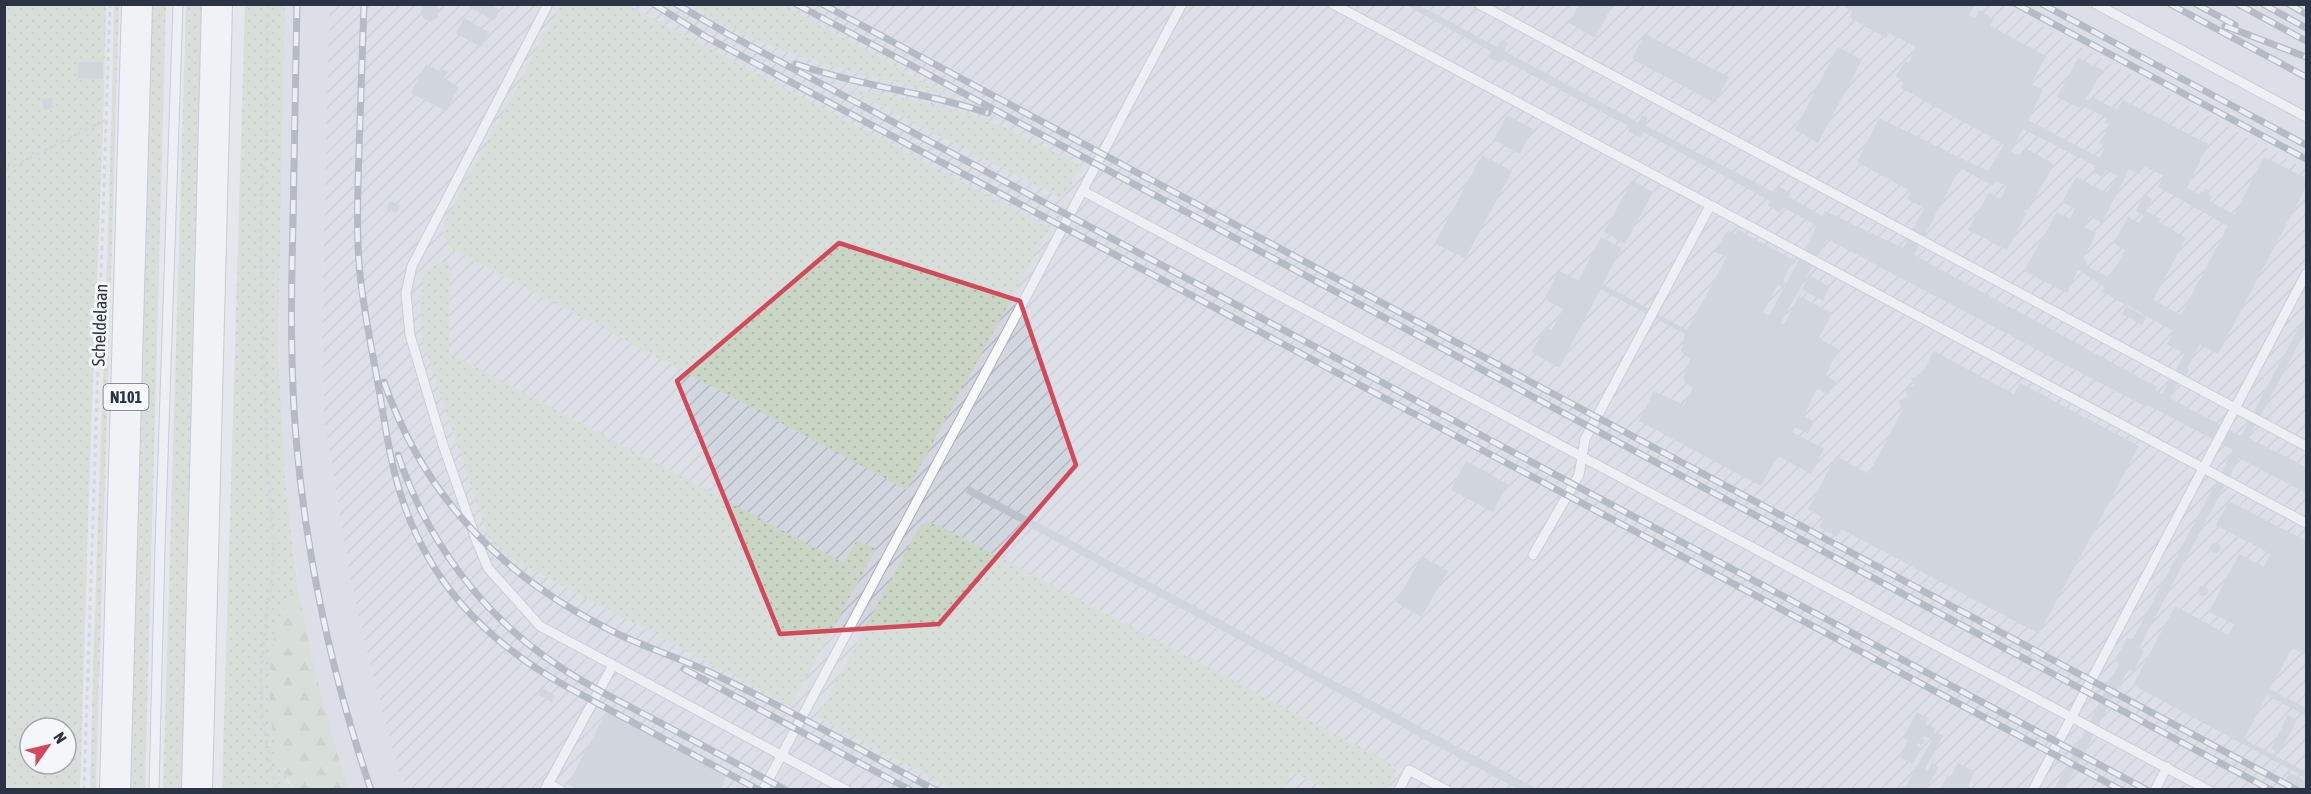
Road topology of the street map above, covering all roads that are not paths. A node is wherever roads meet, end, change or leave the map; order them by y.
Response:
1 (137, 4) edge
2 (178, 4) edge
3 (217, 4) edge
4 (548, 4) edge
5 (1182, 4) edge
6 (1333, 4) edge
7 (1479, 4) edge
8 (2096, 4) edge
9 (2307, 117) edge
10 (1083, 191) junction
11 (1710, 206) junction
12 (2307, 274) edge
13 (2234, 407) junction
14 (2307, 446) edge
15 (1582, 457) junction
16 (2203, 467) junction
17 (2307, 523) edge
18 (1533, 555) dead end
19 (613, 665) junction
20 (2072, 716) junction
21 (782, 755) junction
22 (2167, 767) junction
23 (547, 786) edge
24 (115, 789) edge
25 (154, 789) edge
26 (196, 789) edge
27 (560, 789) edge
28 (763, 789) edge
29 (846, 789) edge
30 (1399, 789) edge
31 (1446, 789) edge
32 (2033, 789) edge
33 (2155, 789) edge
34 (2208, 789) edge

1 - 24 main road, Scheldelaan / N101
2 - 25 lane
3 - 26 main road
4 - 19 lane
5 - 10 lane
6 - 11 lane
7 - 13 lane
8 - 9 lane
10 - 15 lane
10 - 21 lane
11 - 15 lane
11 - 16 lane
12 - 13 lane
13 - 14 lane
13 - 16 lane
15 - 18 lane
15 - 20 lane
16 - 17 lane
16 - 20 lane
19 - 21 lane
19 - 23 lane
20 - 22 lane
20 - 32 lane
21 - 28 lane
21 - 29 lane
22 - 33 lane
22 - 34 lane
23 - 27 lane
30 - 31 lane

